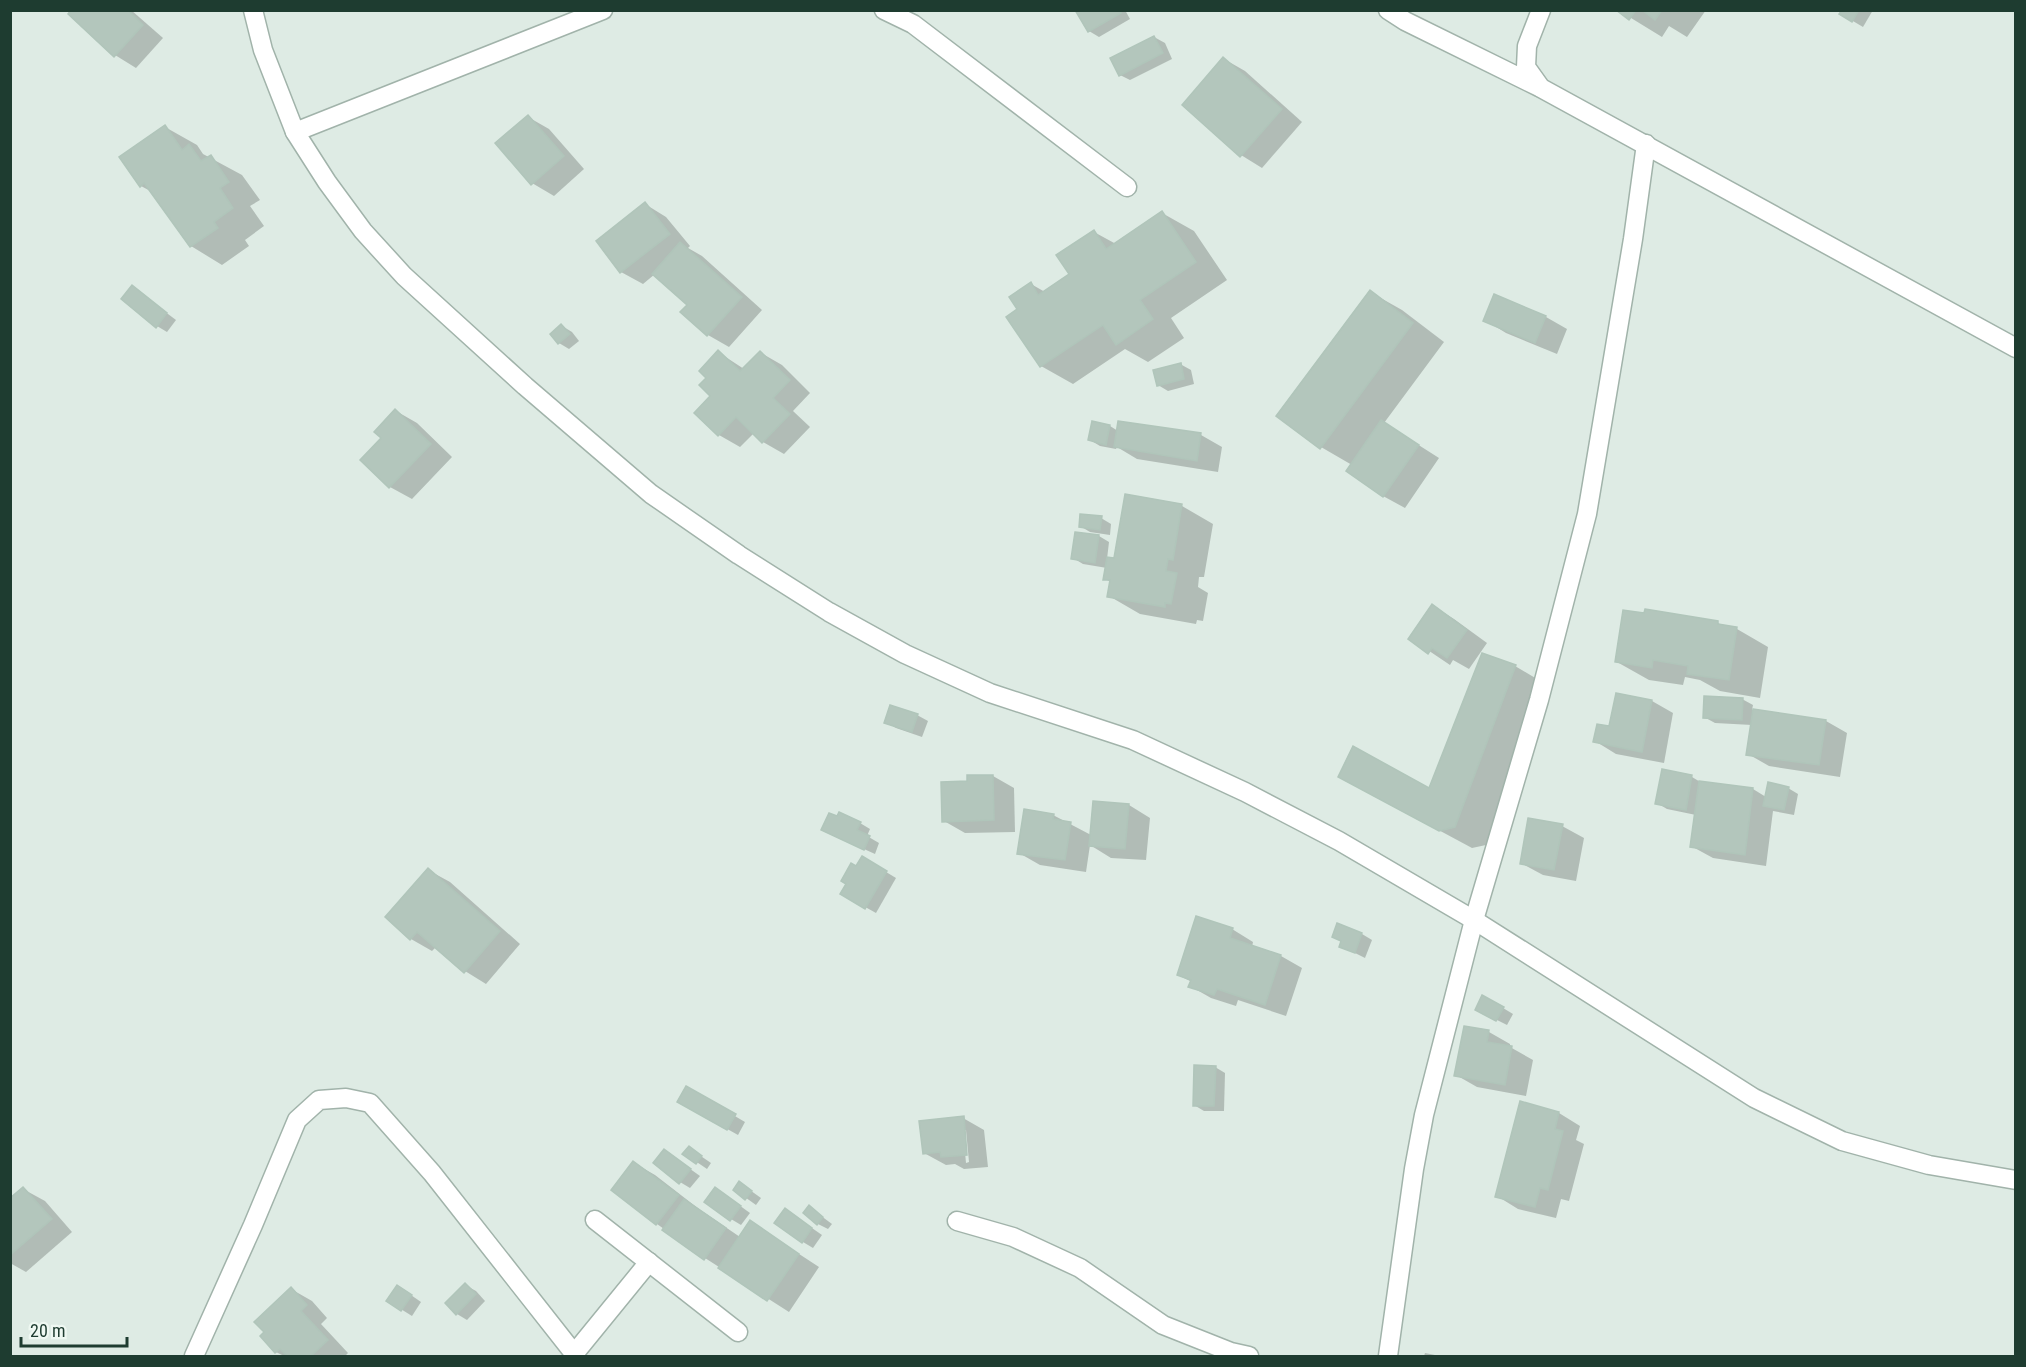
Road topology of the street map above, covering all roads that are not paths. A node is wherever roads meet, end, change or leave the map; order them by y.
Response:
1 (253, 10) edge
2 (603, 10) edge
3 (884, 10) edge
4 (1388, 10) edge
5 (1542, 10) edge
6 (1541, 88) junction
7 (296, 132) junction
8 (1646, 144) junction
9 (1127, 187) dead end
10 (2016, 348) edge
11 (1474, 920) junction
12 (2016, 1180) edge
13 (595, 1220) dead end
14 (957, 1221) dead end
15 (648, 1262) junction
16 (738, 1332) dead end
17 (575, 1355) edge
18 (194, 1356) edge
19 (1249, 1356) edge
20 (1388, 1356) edge

1 - 7 street
2 - 7 street
3 - 9 street
4 - 6 street
5 - 6 street
6 - 8 street
7 - 11 street
8 - 10 street
8 - 11 street
11 - 12 street
11 - 20 street
13 - 15 street
14 - 19 street
15 - 16 street
15 - 17 street
17 - 18 street

